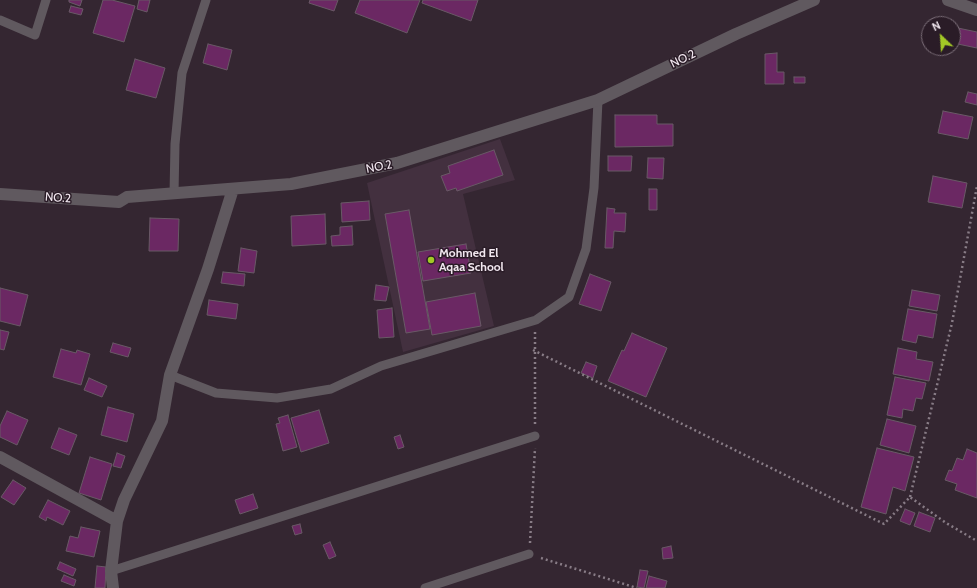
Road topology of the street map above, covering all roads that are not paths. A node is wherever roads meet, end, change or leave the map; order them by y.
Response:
1 (46, 0) edge
2 (206, 0) edge
3 (814, 0) edge
4 (948, 0) edge
5 (977, 10) edge
6 (0, 20) edge
7 (598, 100) junction
8 (233, 189) junction
9 (0, 194) edge
10 (174, 194) junction
11 (170, 375) junction
12 (535, 436) road end
13 (0, 457) edge
14 (117, 521) junction
15 (530, 554) road end
16 (111, 571) junction
17 (113, 588) edge
18 (425, 588) edge

1 - 6 lane
2 - 10 lane
3 - 7 street, NO.2
4 - 5 street
7 - 8 street, NO.2
7 - 11 lane
8 - 10 street, NO.2
8 - 11 street
9 - 10 street, NO.2
11 - 14 street
12 - 16 lane
13 - 14 street
14 - 16 street
15 - 18 lane
16 - 17 street

